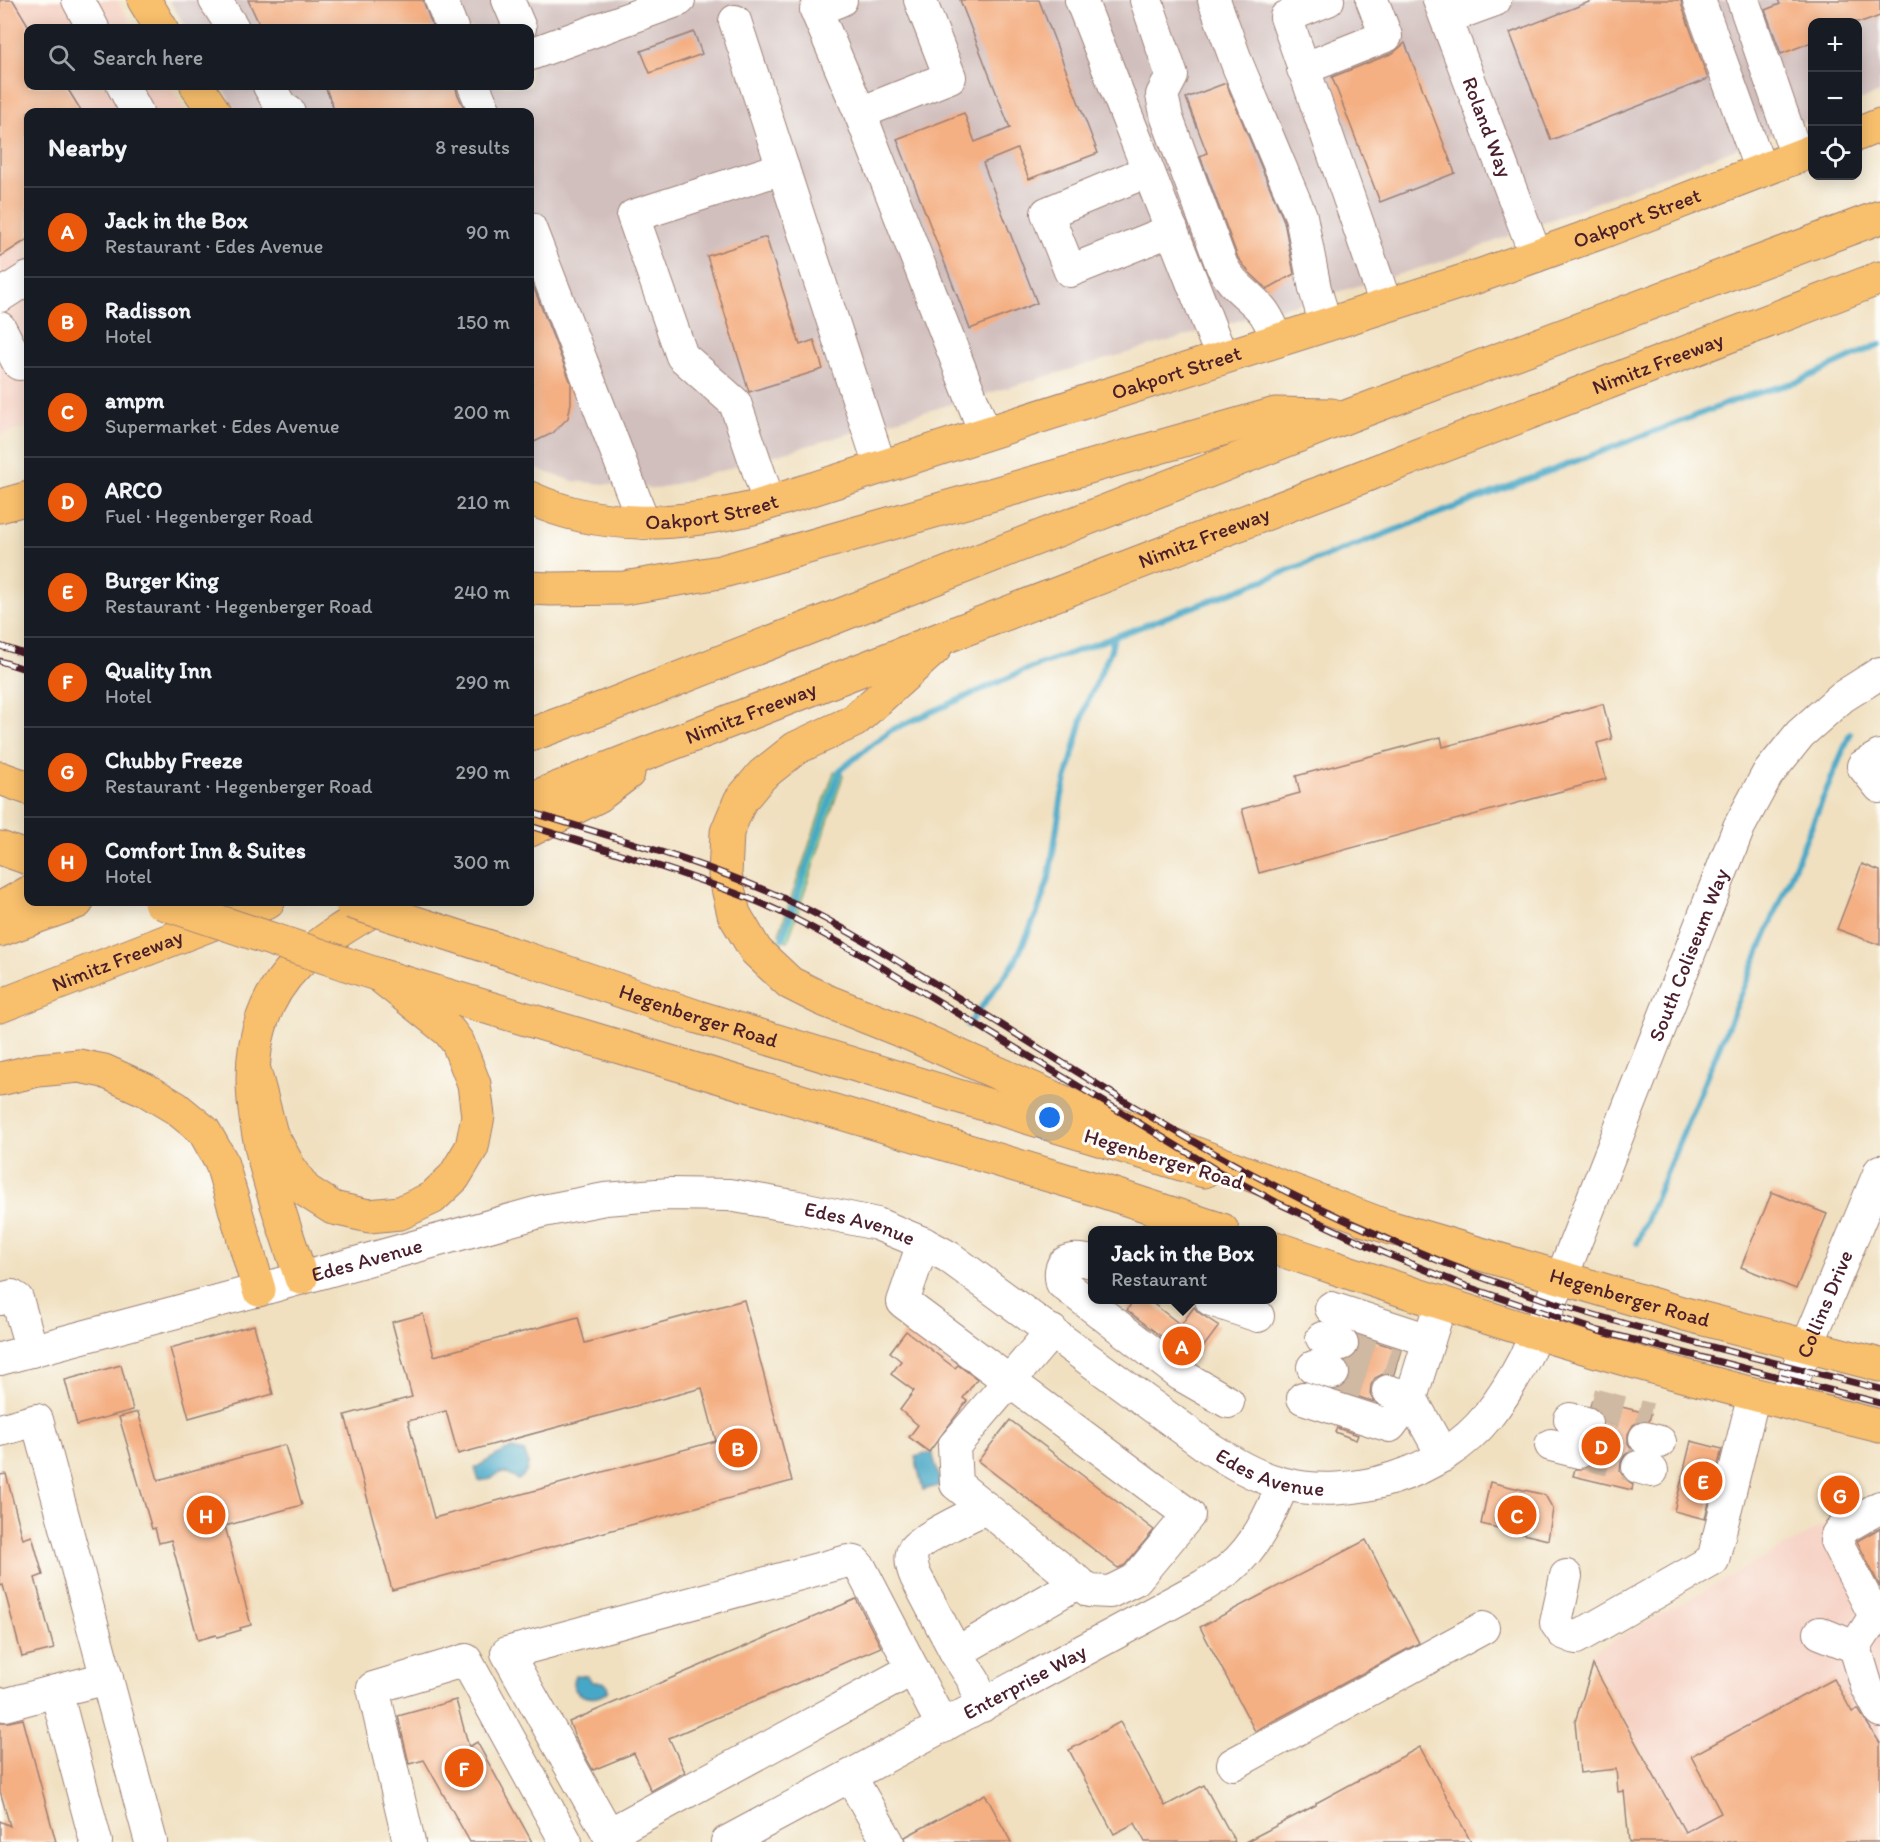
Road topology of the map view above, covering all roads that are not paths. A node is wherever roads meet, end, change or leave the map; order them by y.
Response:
1 (78, 0) edge
2 (144, 0) edge
3 (215, 0) edge
4 (441, 0) edge
5 (508, 0) edge
6 (679, 0) edge
7 (841, 0) edge
8 (920, 0) edge
9 (1081, 0) edge
10 (1146, 0) edge
11 (1214, 0) edge
12 (1328, 0) edge
13 (1372, 0) edge
14 (1495, 0) edge
15 (1699, 0) edge
16 (1743, 0) edge
17 (1442, 9) edge
18 (735, 21) dead end
19 (91, 24) edge
20 (159, 24) edge
21 (230, 24) edge
22 (450, 24) edge
23 (518, 24) edge
24 (534, 53) edge
25 (1303, 69) junction
26 (125, 90) edge
27 (200, 90) edge
28 (476, 90) edge
29 (135, 108) edge
30 (211, 108) edge
31 (483, 108) edge
32 (860, 113) junction
33 (1880, 125) edge
34 (1862, 132) edge
35 (1805, 154) edge
36 (783, 168) junction
37 (1148, 171) junction
38 (1761, 171) junction
39 (1880, 217) edge
40 (1172, 231) junction
41 (534, 238) edge
42 (1536, 256) junction
43 (1880, 278) edge
44 (24, 281) edge
45 (0, 296) edge
46 (1386, 305) junction
47 (1326, 325) junction
48 (0, 328) edge
49 (1278, 340) junction
50 (1222, 358) junction
51 (16, 365) edge
52 (1351, 414) junction
53 (985, 433) junction
54 (880, 466) junction
55 (24, 499) edge
56 (534, 499) edge
57 (769, 502) junction
58 (0, 506) edge
59 (644, 523) junction
60 (534, 588) edge
61 (950, 635) junction
62 (1880, 673) edge
63 (534, 733) edge
64 (660, 747) junction
65 (1880, 756) edge
66 (0, 778) edge
67 (24, 787) edge
68 (1880, 787) edge
69 (534, 797) edge
70 (534, 828) edge
71 (0, 848) edge
72 (24, 857) edge
73 (24, 895) edge
74 (65, 906) edge
75 (172, 906) edge
76 (258, 906) edge
77 (363, 906) edge
78 (380, 906) edge
79 (0, 909) edge
80 (0, 930) edge
81 (379, 975) junction
82 (0, 1006) edge
83 (254, 1070) junction
84 (0, 1080) edge
85 (1880, 1171) edge
86 (1210, 1226) edge
87 (1393, 1229) junction
88 (923, 1243) junction
89 (1277, 1249) edge
90 (1088, 1261) edge
91 (301, 1278) junction
92 (1561, 1279) junction
93 (259, 1290) junction
94 (0, 1299) edge
95 (1441, 1302) junction
96 (1088, 1303) edge
97 (1089, 1304) edge
98 (1225, 1304) edge
99 (1331, 1308) dead end
100 (1258, 1316) dead end
101 (1052, 1331) junction
102 (1537, 1333) junction
103 (1806, 1347) junction
104 (32, 1351) junction
105 (0, 1359) edge
106 (1880, 1365) edge
107 (1409, 1372) junction
108 (1010, 1381) junction
109 (1769, 1398) junction
110 (1228, 1402) dead end
111 (1390, 1426) junction
112 (1880, 1426) edge
113 (0, 1430) edge
114 (1443, 1456) junction
115 (1282, 1484) junction
116 (1880, 1507) edge
117 (986, 1508) junction
118 (1566, 1576) dead end
119 (1079, 1582) junction
120 (1483, 1628) dead end
121 (1820, 1633) dead end
122 (1855, 1647) junction
123 (956, 1653) junction
124 (913, 1669) junction
125 (107, 1678) junction
126 (56, 1691) junction
127 (0, 1703) edge
128 (982, 1706) junction
129 (1880, 1711) edge
130 (943, 1727) junction
131 (1233, 1764) dead end
132 (850, 1776) junction
133 (611, 1838) edge
134 (731, 1841) edge
135 (96, 1842) edge
136 (151, 1842) edge
137 (409, 1842) edge
138 (566, 1842) edge
139 (888, 1842) edge

1 - 19 street
2 - 20 main road
3 - 21 street
4 - 22 street
5 - 23 street
6 - 24 street
7 - 32 street
8 - 32 street
9 - 37 street
10 - 49 street
11 - 47 street
12 - 25 street
13 - 25 street
14 - 17 street
15 - 38 street
16 - 35 street
17 - 42 street, Roland Way
18 - 36 street
25 - 46 street
26 - 29 street
27 - 30 main road
28 - 31 street
32 - 53 street
33 - 34 main road
35 - 38 main road, Oakport Street
36 - 54 street
36 - 57 street
37 - 40 street
37 - 40 street
38 - 42 main road, Oakport Street
39 - 52 main road
40 - 50 street
41 - 59 street
42 - 46 main road, Oakport Street
43 - 61 main road, Nimitz Freeway
44 - 45 street
46 - 47 main road, Oakport Street
47 - 49 main road, Oakport Street
48 - 51 street
49 - 50 main road, Oakport Street
50 - 53 main road, Oakport Street
52 - 60 main road
52 - 63 main road
53 - 54 main road, Oakport Street
54 - 57 main road, Oakport Street
55 - 58 main road
56 - 59 main road, Oakport Street
57 - 59 main road, Oakport Street
61 - 64 main road, Nimitz Freeway
61 - 87 main road
62 - 92 street, South Coliseum Way
64 - 69 main road, Nimitz Freeway
64 - 70 main road
65 - 68 street
66 - 67 main road
71 - 72 main road
73 - 79 main road
74 - 80 main road
75 - 81 main road, bridge
76 - 82 main road, Nimitz Freeway
77 - 87 main road, Hegenberger Road, bridge
78 - 83 main road
81 - 83 main road
81 - 86 main road
83 - 91 main road
84 - 93 main road
85 - 103 street, Collins Drive
87 - 92 main road, Hegenberger Road
88 - 91 street, Edes Avenue
88 - 101 street, Edes Avenue
88 - 108 street
89 - 95 main road
90 - 96 street
91 - 93 street, Edes Avenue
92 - 102 street, Edes Avenue
92 - 103 main road, Hegenberger Road
93 - 104 street, Edes Avenue
94 - 104 street
95 - 102 main road
95 - 107 street
97 - 110 street
98 - 100 street
99 - 107 street
101 - 108 street
101 - 115 street, Edes Avenue
102 - 109 main road
102 - 114 street, Edes Avenue
103 - 106 main road, Hegenberger Road
103 - 109 street, Collins Drive
104 - 105 street, Edes Avenue
107 - 111 street
107 - 114 street
108 - 117 street
108 - 119 street
109 - 112 main road
109 - 118 street, Collins Drive
111 - 111 street
113 - 125 street
114 - 115 street, Edes Avenue
115 - 128 street, Enterprise Way
116 - 122 street
117 - 119 street
117 - 123 street
119 - 123 street
120 - 131 street
121 - 122 street
122 - 129 street
123 - 128 street
124 - 130 street
124 - 133 street
124 - 133 street
125 - 126 street
125 - 136 street
126 - 127 street
126 - 135 street
128 - 130 street, Enterprise Way
130 - 132 street, Enterprise Way
132 - 134 street, Enterprise Way
132 - 139 street
137 - 138 street

